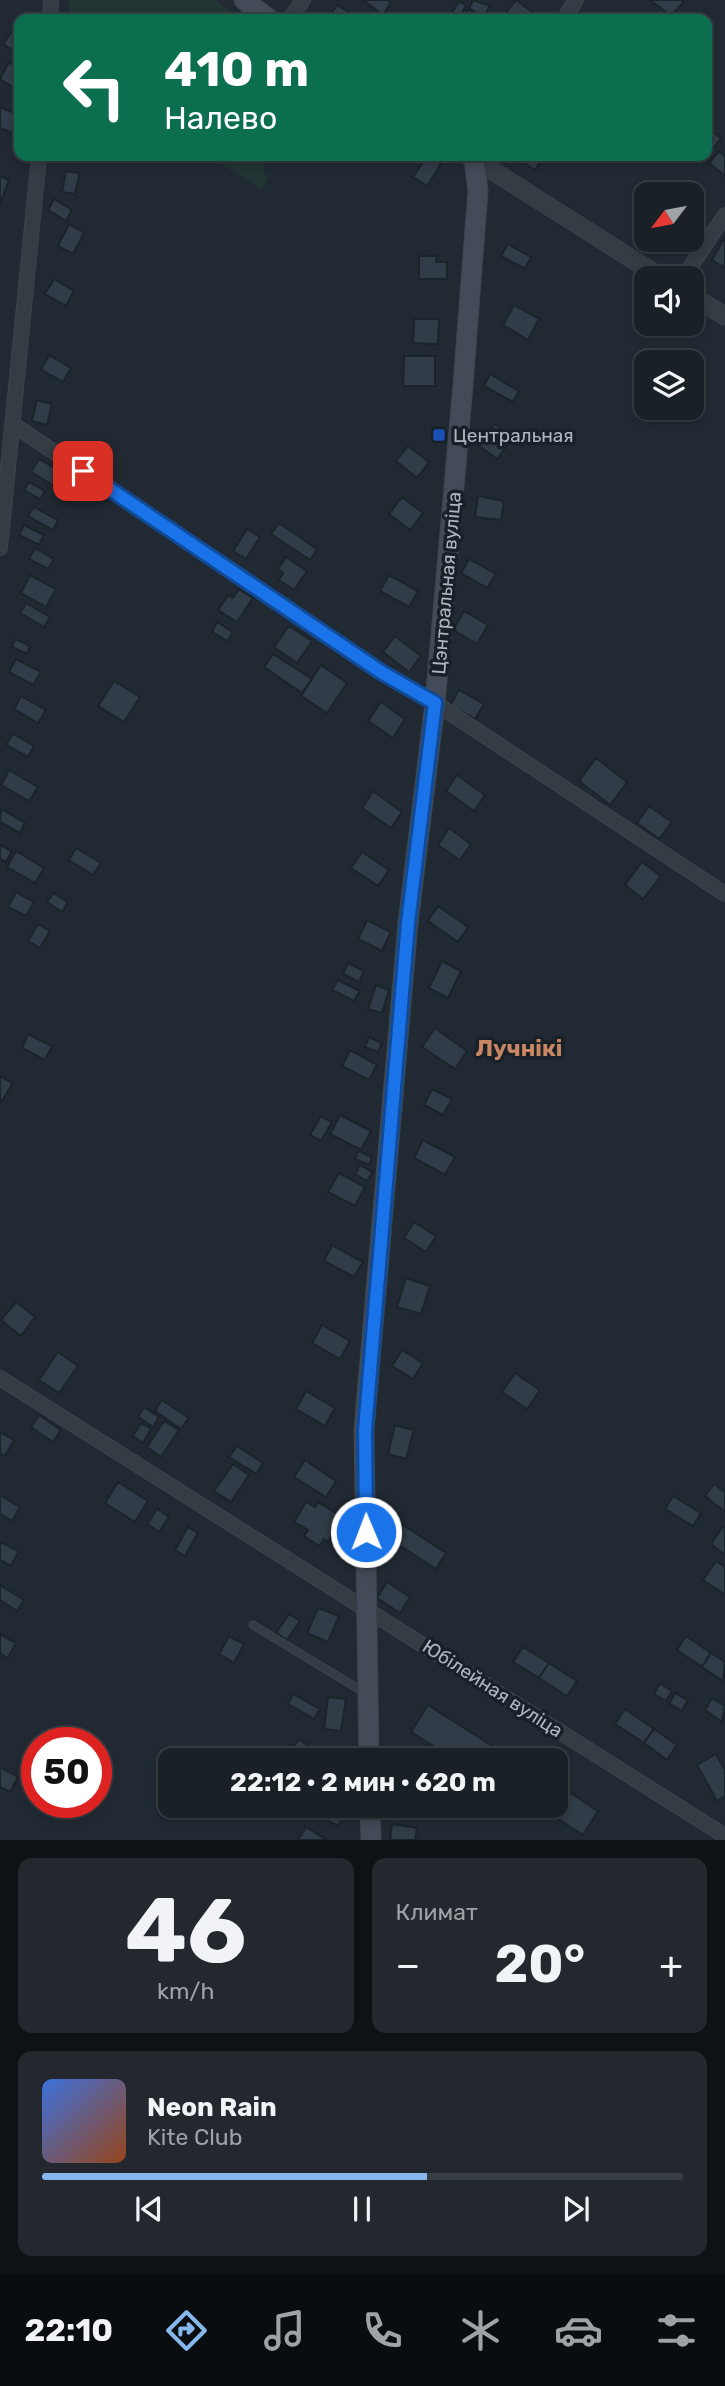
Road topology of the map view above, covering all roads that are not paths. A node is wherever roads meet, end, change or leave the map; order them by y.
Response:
1 (244, 0) edge
2 (262, 14) edge
3 (39, 161) edge
4 (474, 161) edge
5 (479, 161) edge
6 (725, 215) edge
7 (643, 266) edge
8 (691, 266) edge
9 (704, 304) edge
10 (725, 316) edge
11 (0, 410) edge
12 (14, 421) junction
13 (0, 548) edge
14 (435, 703) junction
15 (725, 894) edge
16 (0, 1378) edge
17 (367, 1607) junction
18 (253, 1625) dead end
19 (368, 1695) junction
20 (369, 1748) edge
21 (370, 1818) edge
22 (725, 1836) edge
23 (371, 1840) edge

1 - 2 main road
3 - 12 street
4 - 14 main road, Цэнтральная вуліца
5 - 7 street
6 - 8 street
9 - 10 street
11 - 12 street
12 - 13 street
12 - 14 street
14 - 15 street
14 - 17 main road, Цэнтральная вуліца
16 - 17 street, Юбілейная вуліца
17 - 19 main road, Цэнтральная вуліца
17 - 22 street, Юбілейная вуліца
18 - 19 lane
19 - 20 main road, Цэнтральная вуліца
21 - 23 main road

